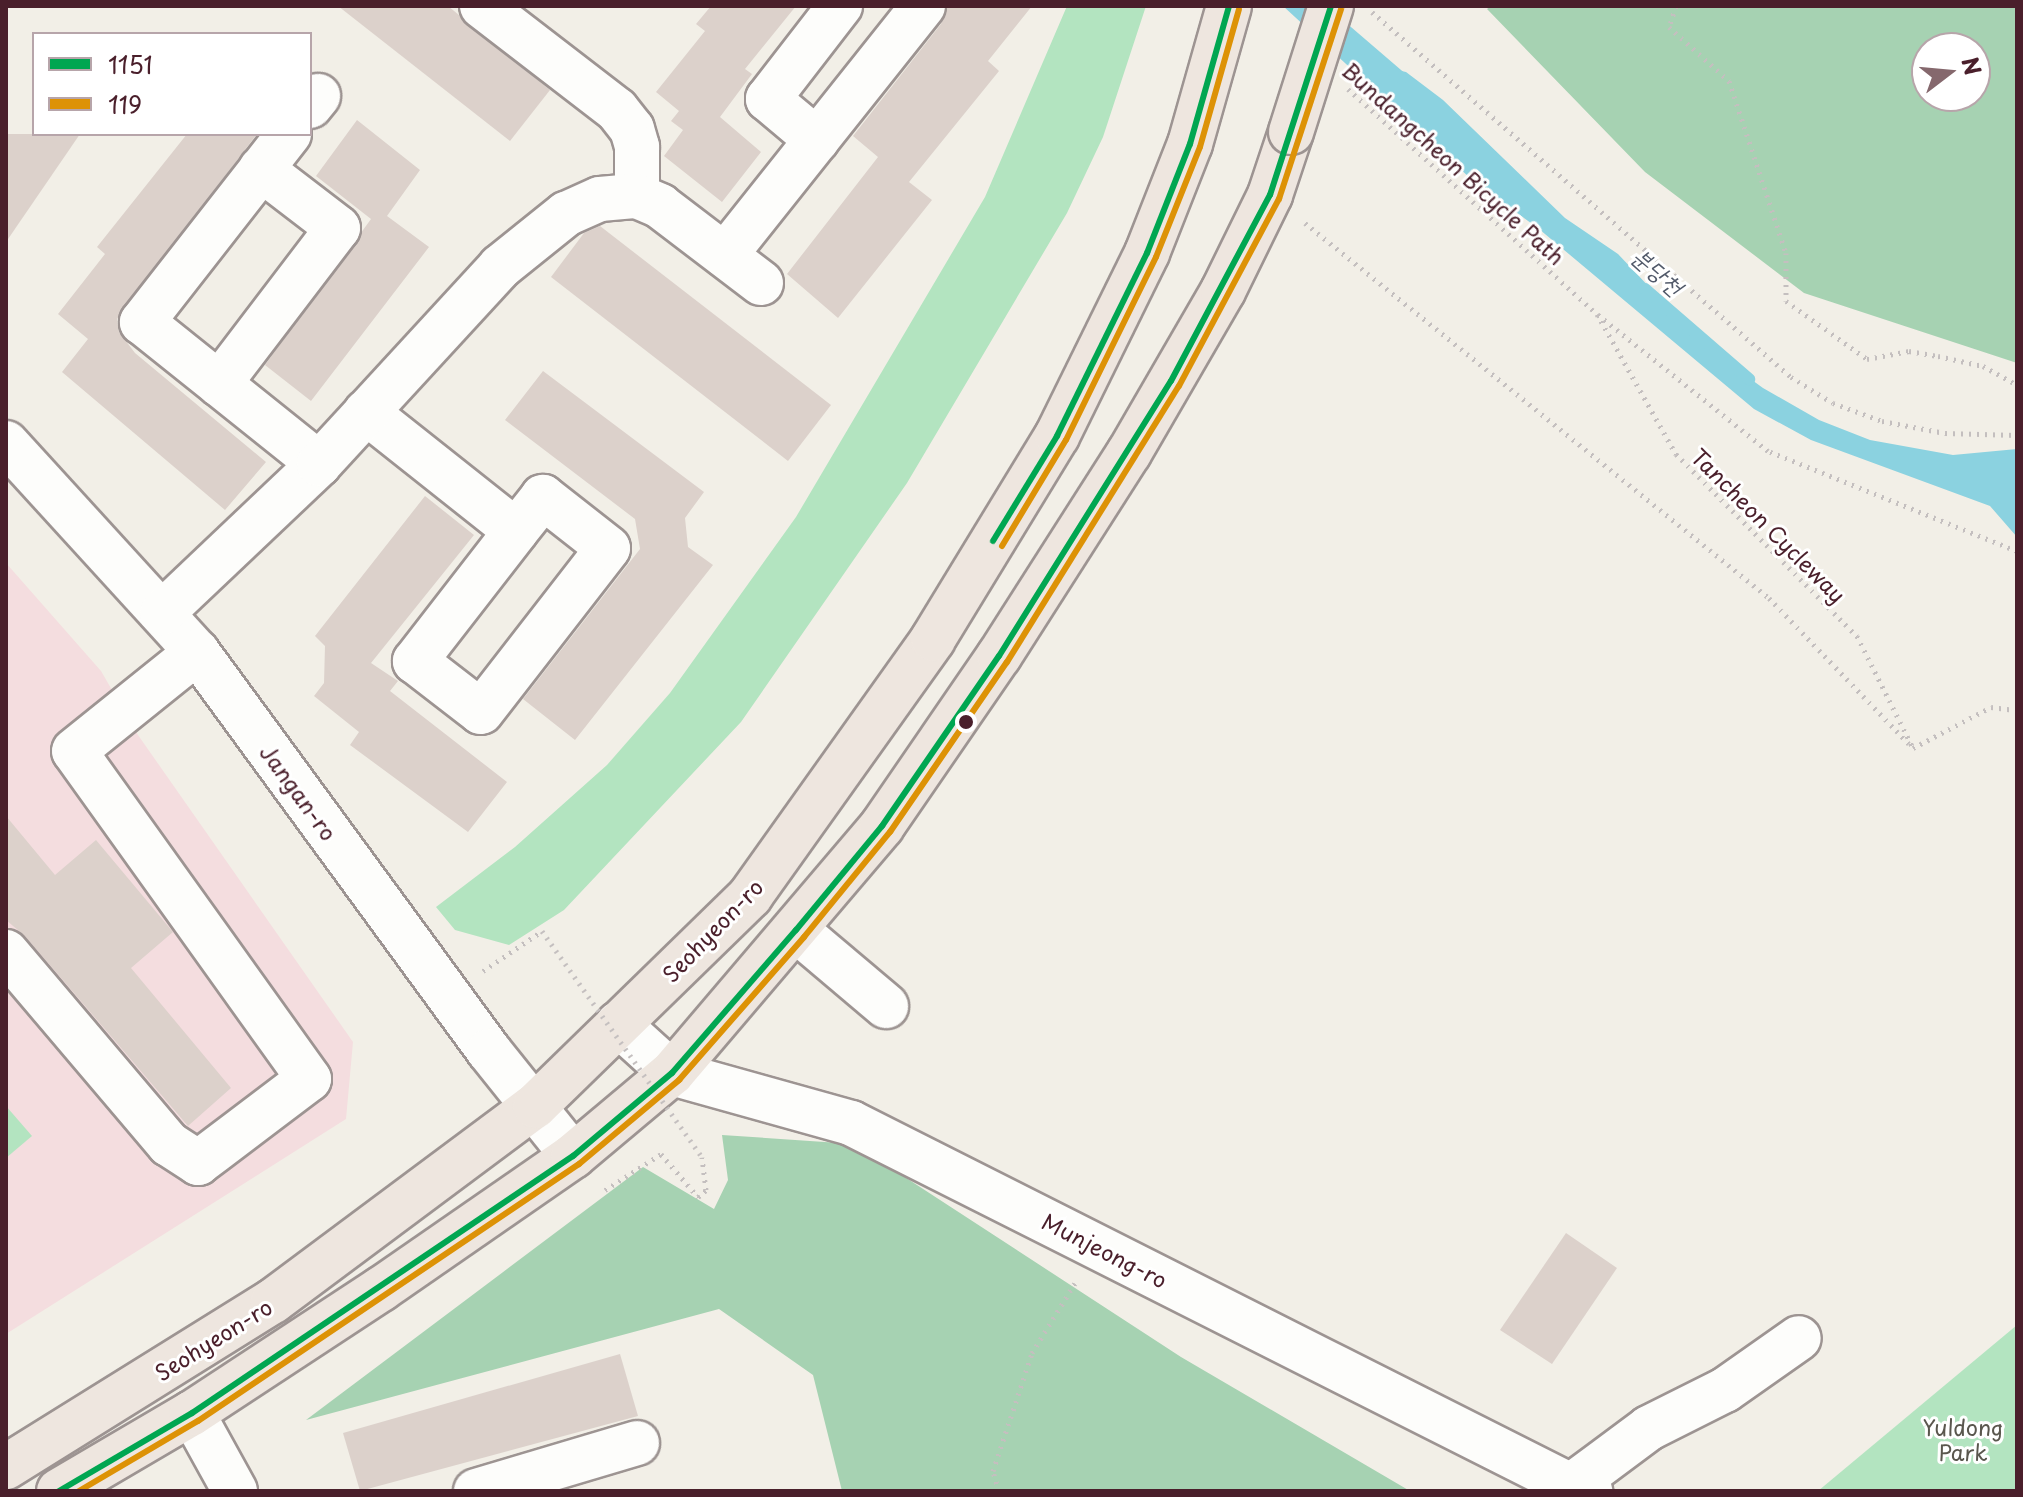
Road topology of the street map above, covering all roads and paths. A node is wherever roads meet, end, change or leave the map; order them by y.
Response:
1 (840, 6) edge
2 (923, 6) edge
3 (1229, 6) edge
4 (1331, 6) edge
5 (1365, 6) edge
6 (1676, 6) edge
7 (493, 9) edge
8 (1346, 87) dead end
9 (287, 136) edge
10 (817, 140) junction
11 (261, 169) junction
12 (1270, 195) junction
13 (637, 196) junction
14 (725, 255) junction
15 (761, 283) dead end
16 (1597, 314) junction
17 (219, 384) junction
18 (2017, 385) edge
19 (366, 412) junction
20 (2017, 435) edge
21 (6, 443) edge
22 (319, 464) junction
23 (516, 531) junction
24 (2017, 551) edge
25 (162, 613) junction
26 (197, 652) junction
27 (2017, 710) edge
28 (1913, 748) junction
29 (796, 930) junction
30 (6, 952) edge
31 (448, 995) junction
32 (886, 1006) dead end
33 (618, 1024) junction
34 (672, 1073) junction
35 (535, 1106) junction
36 (661, 1154) dead end
37 (573, 1156) junction
38 (1098, 1246) junction
39 (1799, 1338) dead end
40 (192, 1413) junction
41 (637, 1443) dead end
42 (6, 1467) edge
43 (1581, 1489) edge
44 (59, 1491) edge
45 (235, 1491) edge
46 (476, 1491) edge
47 (999, 1491) edge

1 - 10 street
2 - 10 street
3 - 33 main road, Seohyeon-ro
4 - 12 main road, bridge
5 - 20 path
6 - 18 path
7 - 13 street
8 - 16 path, Bundangcheon Bicycle Path
9 - 11 street
10 - 14 street
11 - 17 street
11 - 17 street
12 - 28 path
12 - 29 main road
13 - 14 street
13 - 19 street
14 - 15 street
16 - 24 path, Tancheon Cycleway
16 - 28 path, Tancheon Cycleway
17 - 22 street
19 - 22 street
19 - 23 street
21 - 25 street, Jangan-ro
22 - 25 street
23 - 23 street
25 - 26 street, Jangan-ro
26 - 30 street
26 - 31 street, Jangan-ro
27 - 28 path
29 - 32 street
29 - 34 main road
31 - 35 street, Jangan-ro
31 - 36 path, bridge
33 - 34 street, Munjeong-ro
33 - 35 main road, Seohyeon-ro
34 - 37 main road
34 - 38 street, Munjeong-ro
35 - 37 street, Jangan-ro
35 - 42 main road, Seohyeon-ro
37 - 40 main road
38 - 43 street, Munjeong-ro
38 - 47 path
39 - 43 street
40 - 44 main road
40 - 45 street
41 - 46 street

